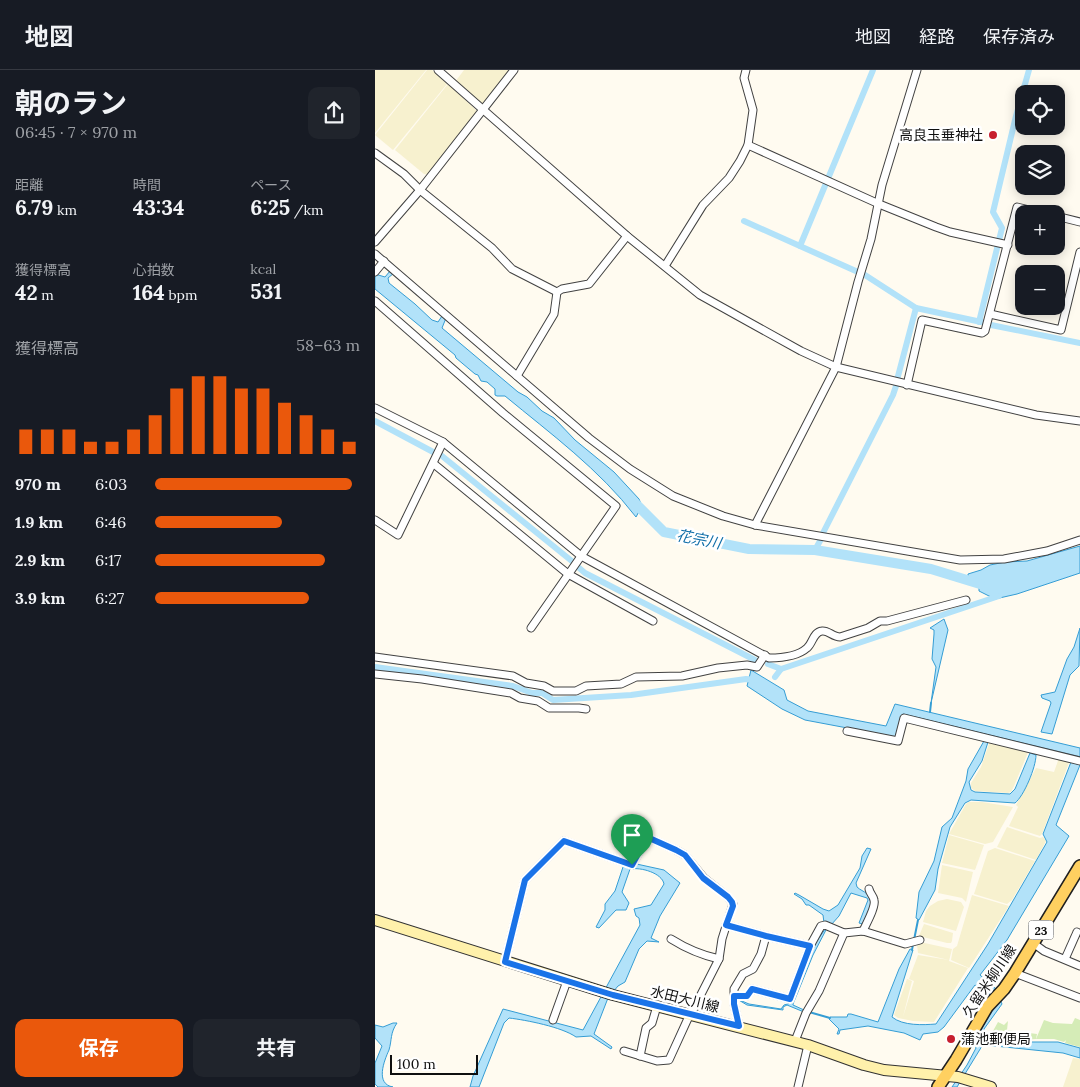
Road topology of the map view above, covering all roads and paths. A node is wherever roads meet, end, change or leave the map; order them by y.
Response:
1 (438, 70) edge
2 (514, 70) edge
3 (746, 70) edge
4 (917, 70) edge
5 (483, 109) junction
6 (748, 146) junction
7 (375, 153) edge
8 (421, 188) junction
9 (879, 204) junction
10 (1015, 215) edge
11 (1065, 218) edge
12 (1080, 222) edge
13 (627, 236) junction
14 (375, 242) edge
15 (1008, 245) junction
16 (1080, 252) edge
17 (375, 254) edge
18 (382, 263) junction
19 (665, 266) junction
20 (375, 272) edge
21 (557, 292) junction
22 (375, 301) edge
23 (990, 314) junction
24 (836, 367) junction
25 (517, 376) junction
26 (907, 385) junction
27 (375, 408) edge
28 (1080, 421) edge
29 (443, 442) junction
30 (434, 464) junction
31 (375, 520) edge
32 (755, 525) junction
33 (1080, 540) edge
34 (581, 556) junction
35 (568, 574) junction
36 (965, 600) dead end
37 (653, 621) dead end
38 (531, 628) dead end
39 (765, 655) junction
40 (375, 657) edge
41 (375, 674) edge
42 (586, 709) dead end
43 (847, 731) dead end
44 (1080, 761) edge
45 (1080, 866) edge
46 (869, 889) dead end
47 (375, 920) edge
48 (726, 925) junction
49 (863, 931) junction
50 (1077, 932) dead end
51 (844, 933) junction
52 (766, 936) junction
53 (671, 939) dead end
54 (920, 940) dead end
55 (1033, 942) junction
56 (810, 946) junction
57 (719, 959) junction
58 (1065, 959) junction
59 (505, 962) junction
60 (1080, 966) edge
61 (1015, 973) junction
62 (567, 981) junction
63 (734, 996) junction
64 (1080, 998) edge
65 (657, 1006) junction
66 (690, 1014) junction
67 (553, 1020) dead end
68 (739, 1026) junction
69 (795, 1041) junction
70 (808, 1045) junction
71 (624, 1051) dead end
72 (640, 1056) junction
73 (945, 1075) junction
74 (798, 1087) edge
75 (938, 1087) edge
76 (991, 1087) edge

1 - 5 street
2 - 5 street
3 - 6 street
4 - 9 street
5 - 8 street
5 - 13 street
6 - 9 street
6 - 19 street
7 - 8 street
8 - 14 street
8 - 21 street
9 - 15 street
9 - 24 street
10 - 15 street
11 - 12 street
13 - 19 street
13 - 21 street
15 - 23 street
16 - 23 street
17 - 18 street
18 - 20 street
18 - 25 street
19 - 24 street
21 - 25 street
22 - 34 street
23 - 26 street
24 - 26 street
24 - 32 street
25 - 32 street
26 - 28 street
27 - 29 street
29 - 30 street
29 - 34 street
30 - 31 street
30 - 35 street
32 - 33 street
34 - 35 street
34 - 39 street
35 - 37 street
35 - 38 street
36 - 39 street
39 - 40 street
41 - 42 street
43 - 44 street
45 - 55 main road, 久留米柳川線 / 23
46 - 49 street
47 - 59 main road, 水田大川線
48 - 52 street
48 - 57 street
48 - 59 street
49 - 51 street
49 - 54 street
50 - 58 street
51 - 56 street
51 - 69 street
52 - 56 street
52 - 63 street
53 - 57 street
55 - 58 street
55 - 61 main road, 久留米柳川線 / 23
56 - 63 street
57 - 66 street
58 - 60 street
59 - 62 main road, 水田大川線
61 - 64 street
61 - 73 main road, 久留米柳川線 / 23
62 - 65 main road, 水田大川線
62 - 67 street
63 - 68 street
65 - 66 main road, 水田大川線
65 - 72 street
66 - 68 main road, 水田大川線
66 - 72 street
68 - 69 main road, 水田大川線
69 - 70 main road, 水田大川線
70 - 73 main road, 水田大川線
70 - 74 street
71 - 72 street
73 - 75 main road, 久留米柳川線 / 23
73 - 76 main road, 水田大川線

